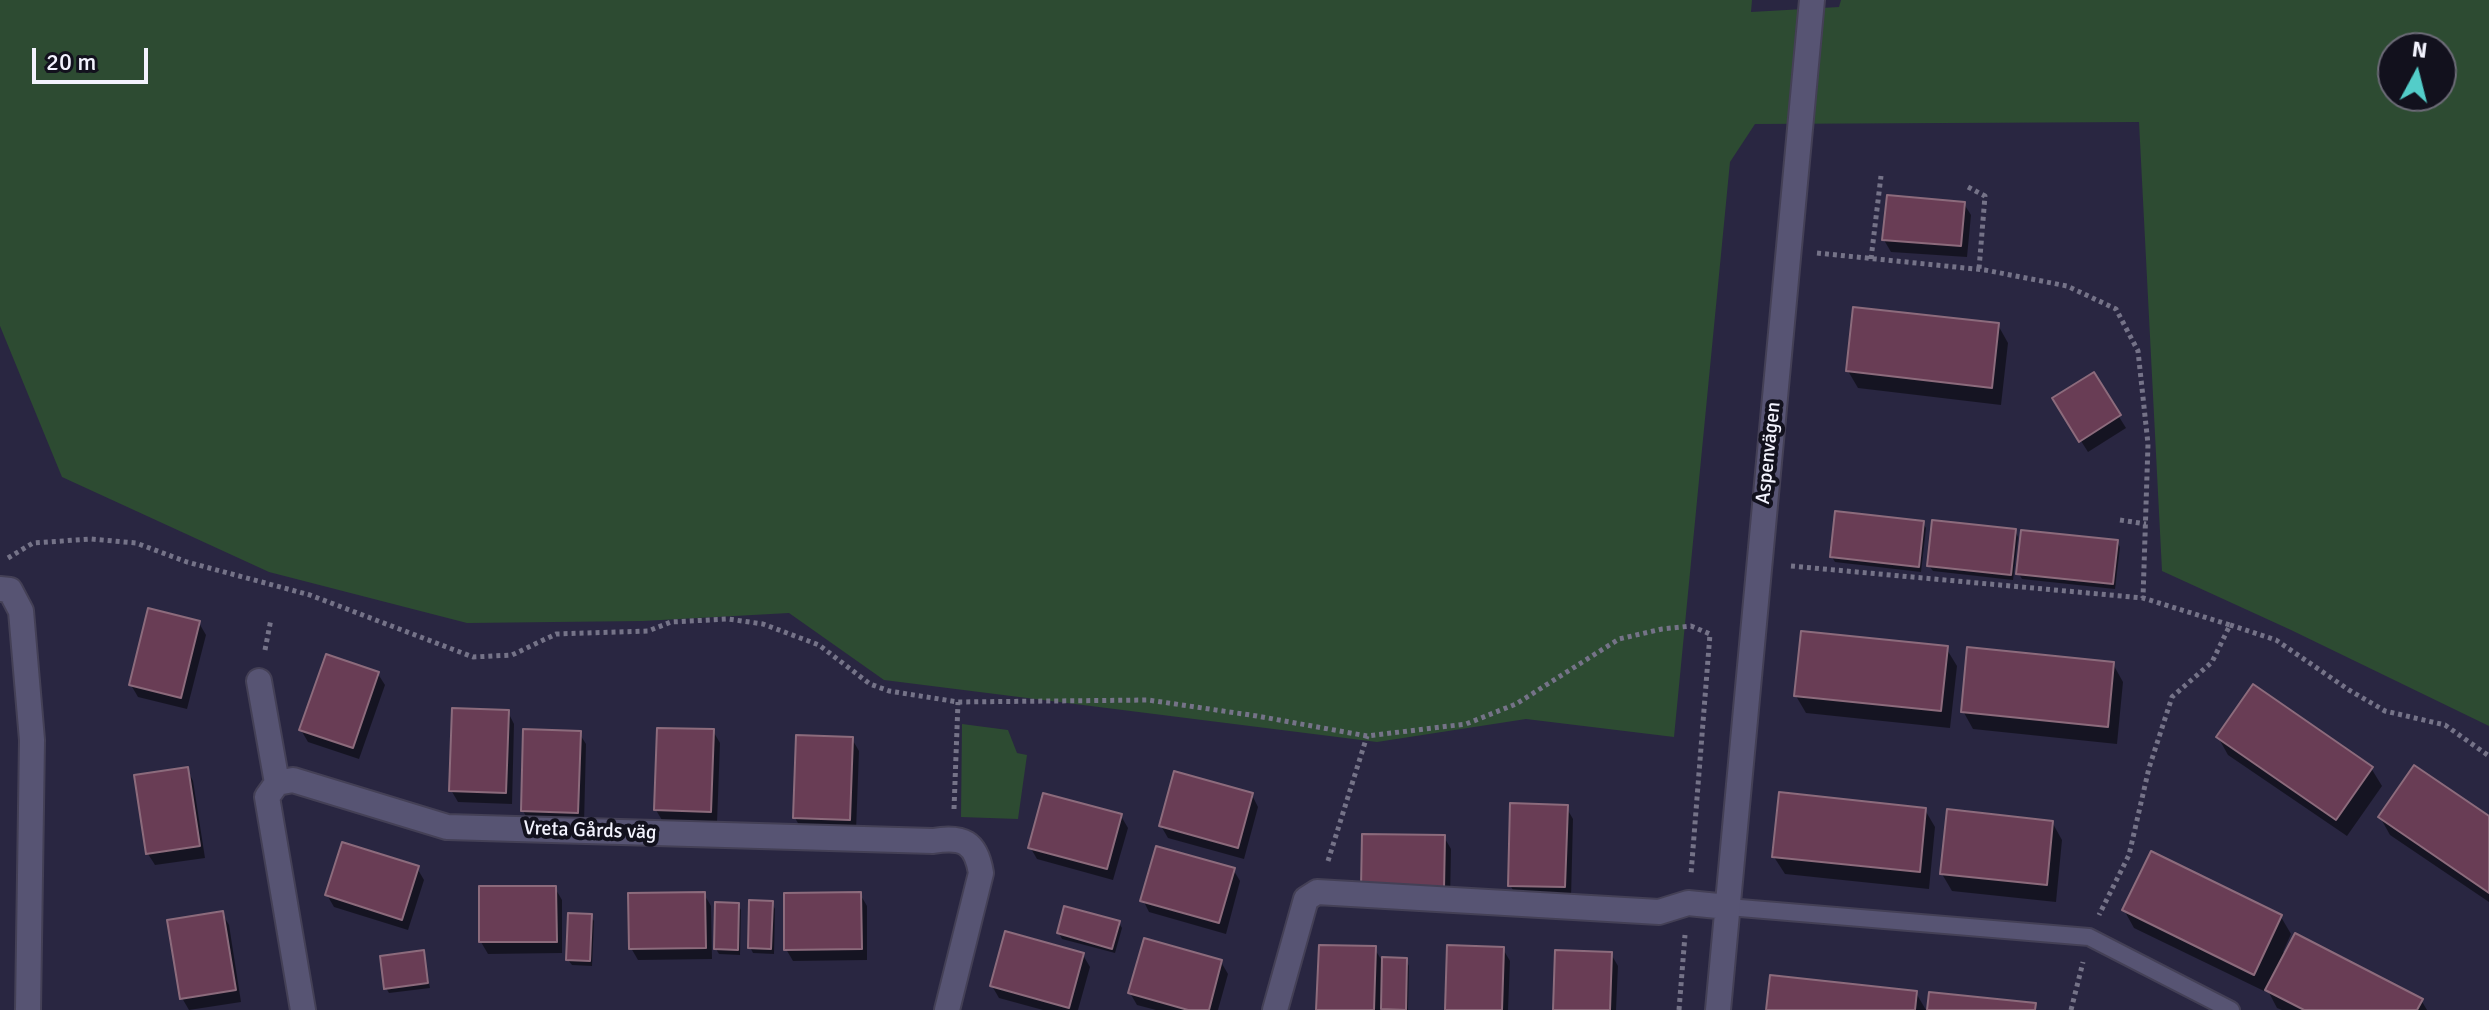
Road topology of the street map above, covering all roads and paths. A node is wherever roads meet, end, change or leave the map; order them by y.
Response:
1 (1812, 0) edge
2 (1881, 176) dead end
3 (1968, 187) dead end
4 (1788, 250) junction
5 (1871, 259) junction
6 (1979, 269) junction
7 (2120, 520) dead end
8 (2146, 524) junction
9 (0, 563) edge
10 (1758, 564) junction
11 (0, 589) edge
12 (2143, 598) junction
13 (2230, 625) junction
14 (259, 681) dead end
15 (958, 702) junction
16 (1367, 736) junction
17 (2489, 756) edge
18 (277, 783) junction
19 (951, 838) junction
20 (1334, 845) dead end
21 (1688, 903) junction
22 (1728, 907) junction
23 (2089, 937) junction
24 (28, 1010) edge
25 (303, 1010) edge
26 (947, 1010) edge
27 (1275, 1010) edge
28 (1679, 1010) edge
29 (1718, 1010) edge
30 (2071, 1010) edge
31 (2231, 1010) edge

1 - 4 street, Aspenvägen
2 - 5 path
3 - 6 path
4 - 5 path
4 - 10 street, Aspenvägen
5 - 6 path
6 - 8 path
7 - 8 path
8 - 12 path
9 - 15 path
10 - 12 path
10 - 22 street, Aspenvägen
11 - 24 street
12 - 13 path
13 - 17 path
13 - 23 path
14 - 18 street
15 - 16 path
15 - 19 path
16 - 20 path
16 - 21 path
18 - 19 street, Vreta Gårds väg
18 - 25 street
19 - 26 street
21 - 22 street
21 - 27 street
21 - 28 path
22 - 23 lane
22 - 29 street, Aspenvägen
23 - 30 path
23 - 31 lane

